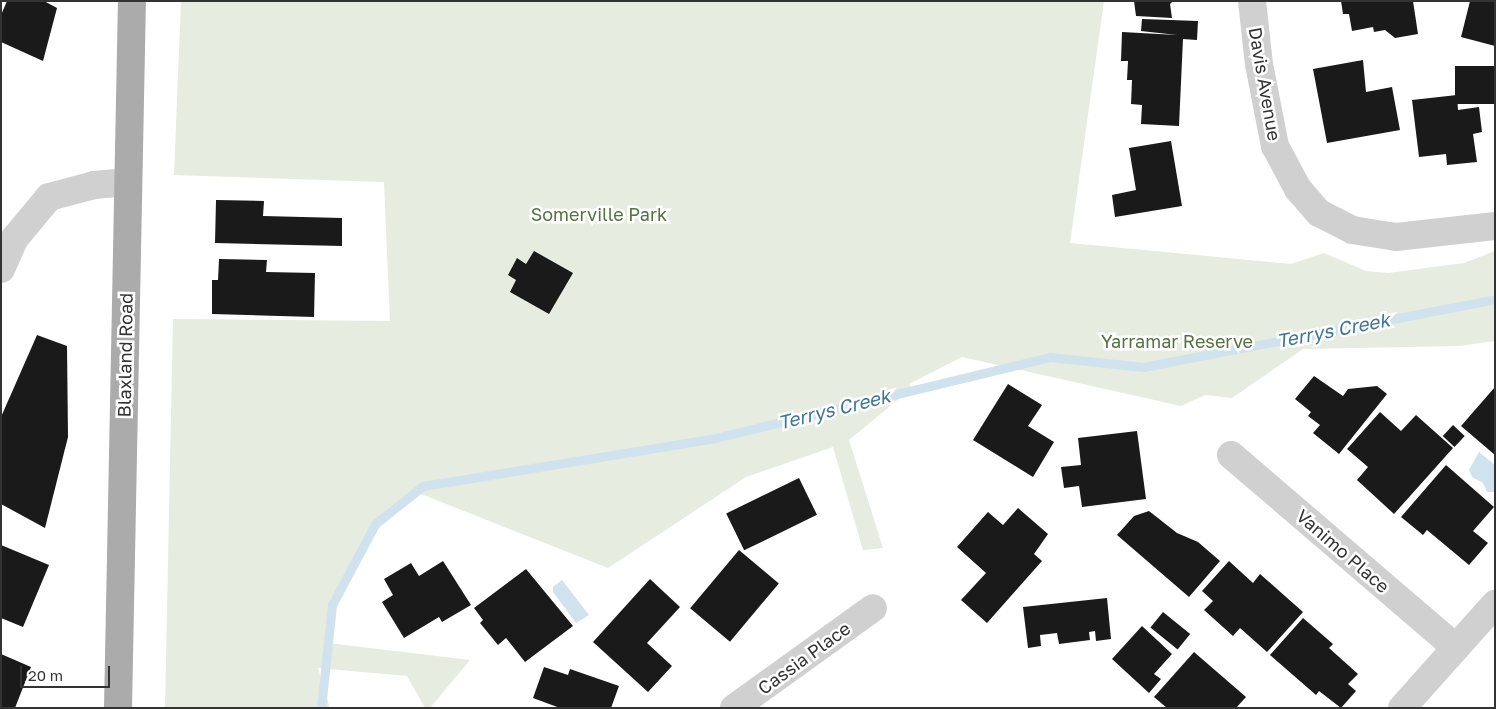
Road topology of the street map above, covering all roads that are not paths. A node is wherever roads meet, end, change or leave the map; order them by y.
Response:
1 (132, 1) edge
2 (1252, 1) edge
3 (128, 182) junction
4 (1495, 226) edge
5 (1, 269) edge
6 (1231, 455) dead end
7 (1495, 604) edge
8 (873, 608) dead end
9 (1456, 648) junction
10 (118, 708) edge
11 (734, 708) edge
12 (1402, 708) edge

1 - 3 main road, Blaxland Road
2 - 4 street, Davis Avenue
3 - 5 street
3 - 10 main road, Blaxland Road
6 - 9 street, Vanimo Place
7 - 9 street
8 - 11 street, Cassia Place
9 - 12 street

